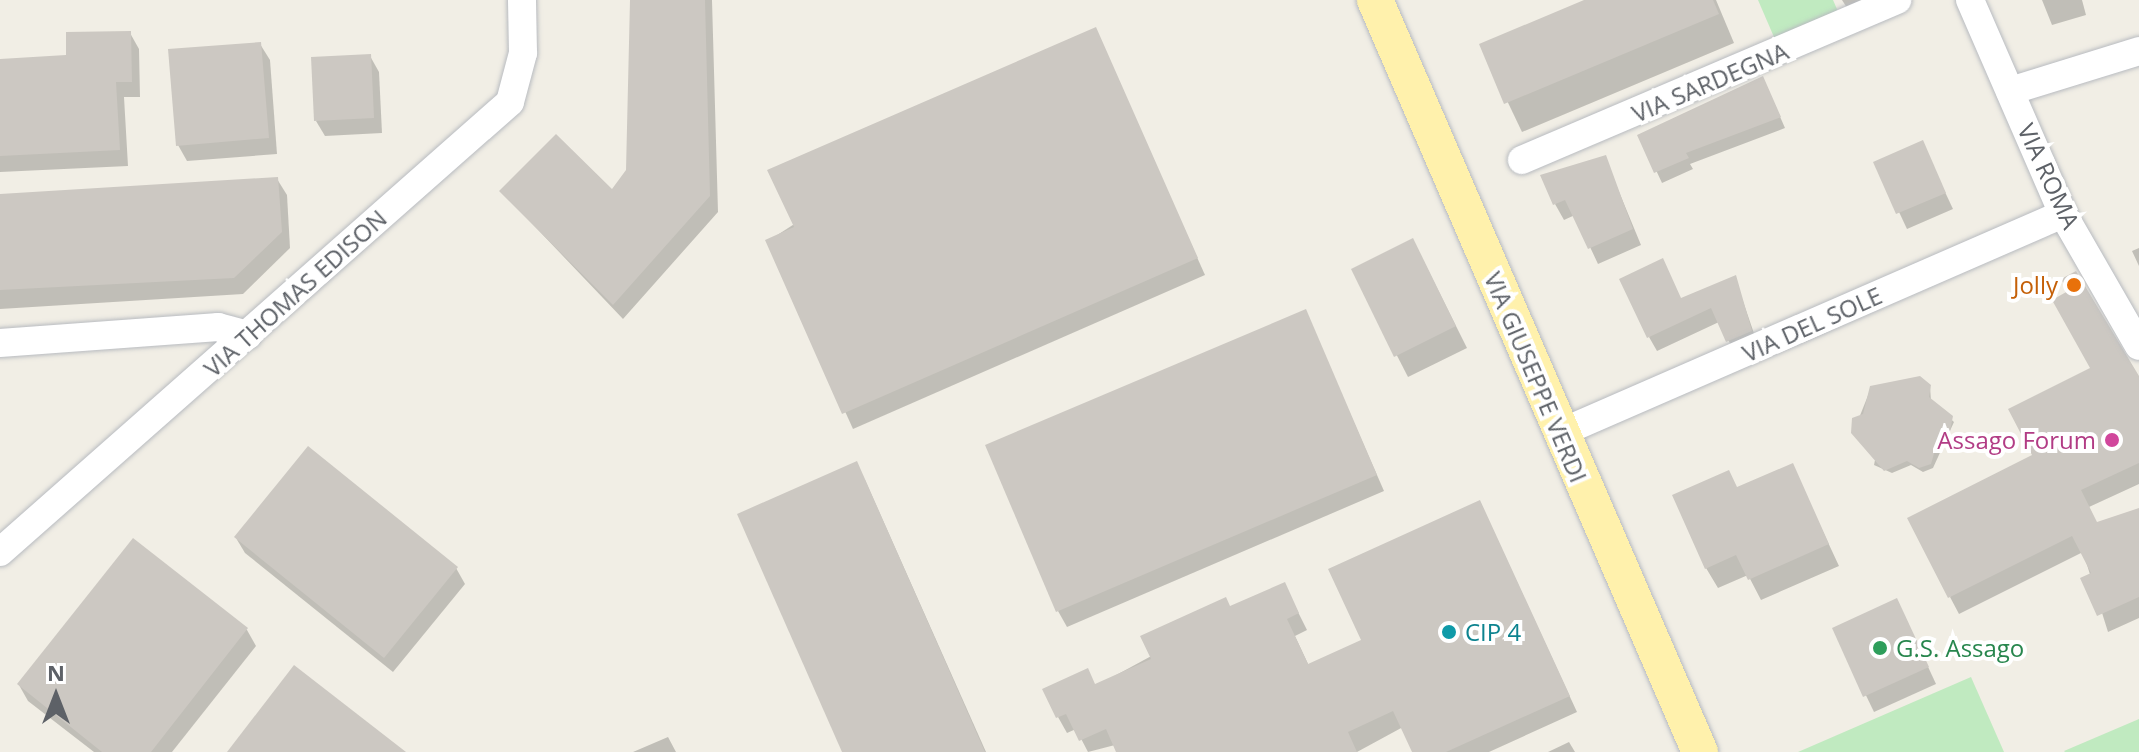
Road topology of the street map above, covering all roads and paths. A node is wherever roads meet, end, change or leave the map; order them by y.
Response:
1 (522, 0) edge
2 (1375, 0) edge
3 (1897, 0) edge
4 (1970, 0) edge
5 (2139, 51) edge
6 (2010, 91) junction
7 (1522, 160) dead end
8 (2063, 214) junction
9 (248, 335) junction
10 (0, 343) edge
11 (2139, 346) edge
12 (1560, 433) junction
13 (0, 552) edge
14 (1700, 752) edge

1 - 9 street, VIA THOMAS EDISON
2 - 12 main road, VIA GIUSEPPE VERDI
3 - 7 street, VIA SARDEGNA
4 - 6 street, VIA ROMA
5 - 6 street
6 - 8 street, VIA ROMA
8 - 11 street, VIA ROMA
8 - 12 street, VIA DEL SOLE
9 - 10 street
9 - 13 street, VIA THOMAS EDISON
12 - 14 main road, VIA GIUSEPPE VERDI

